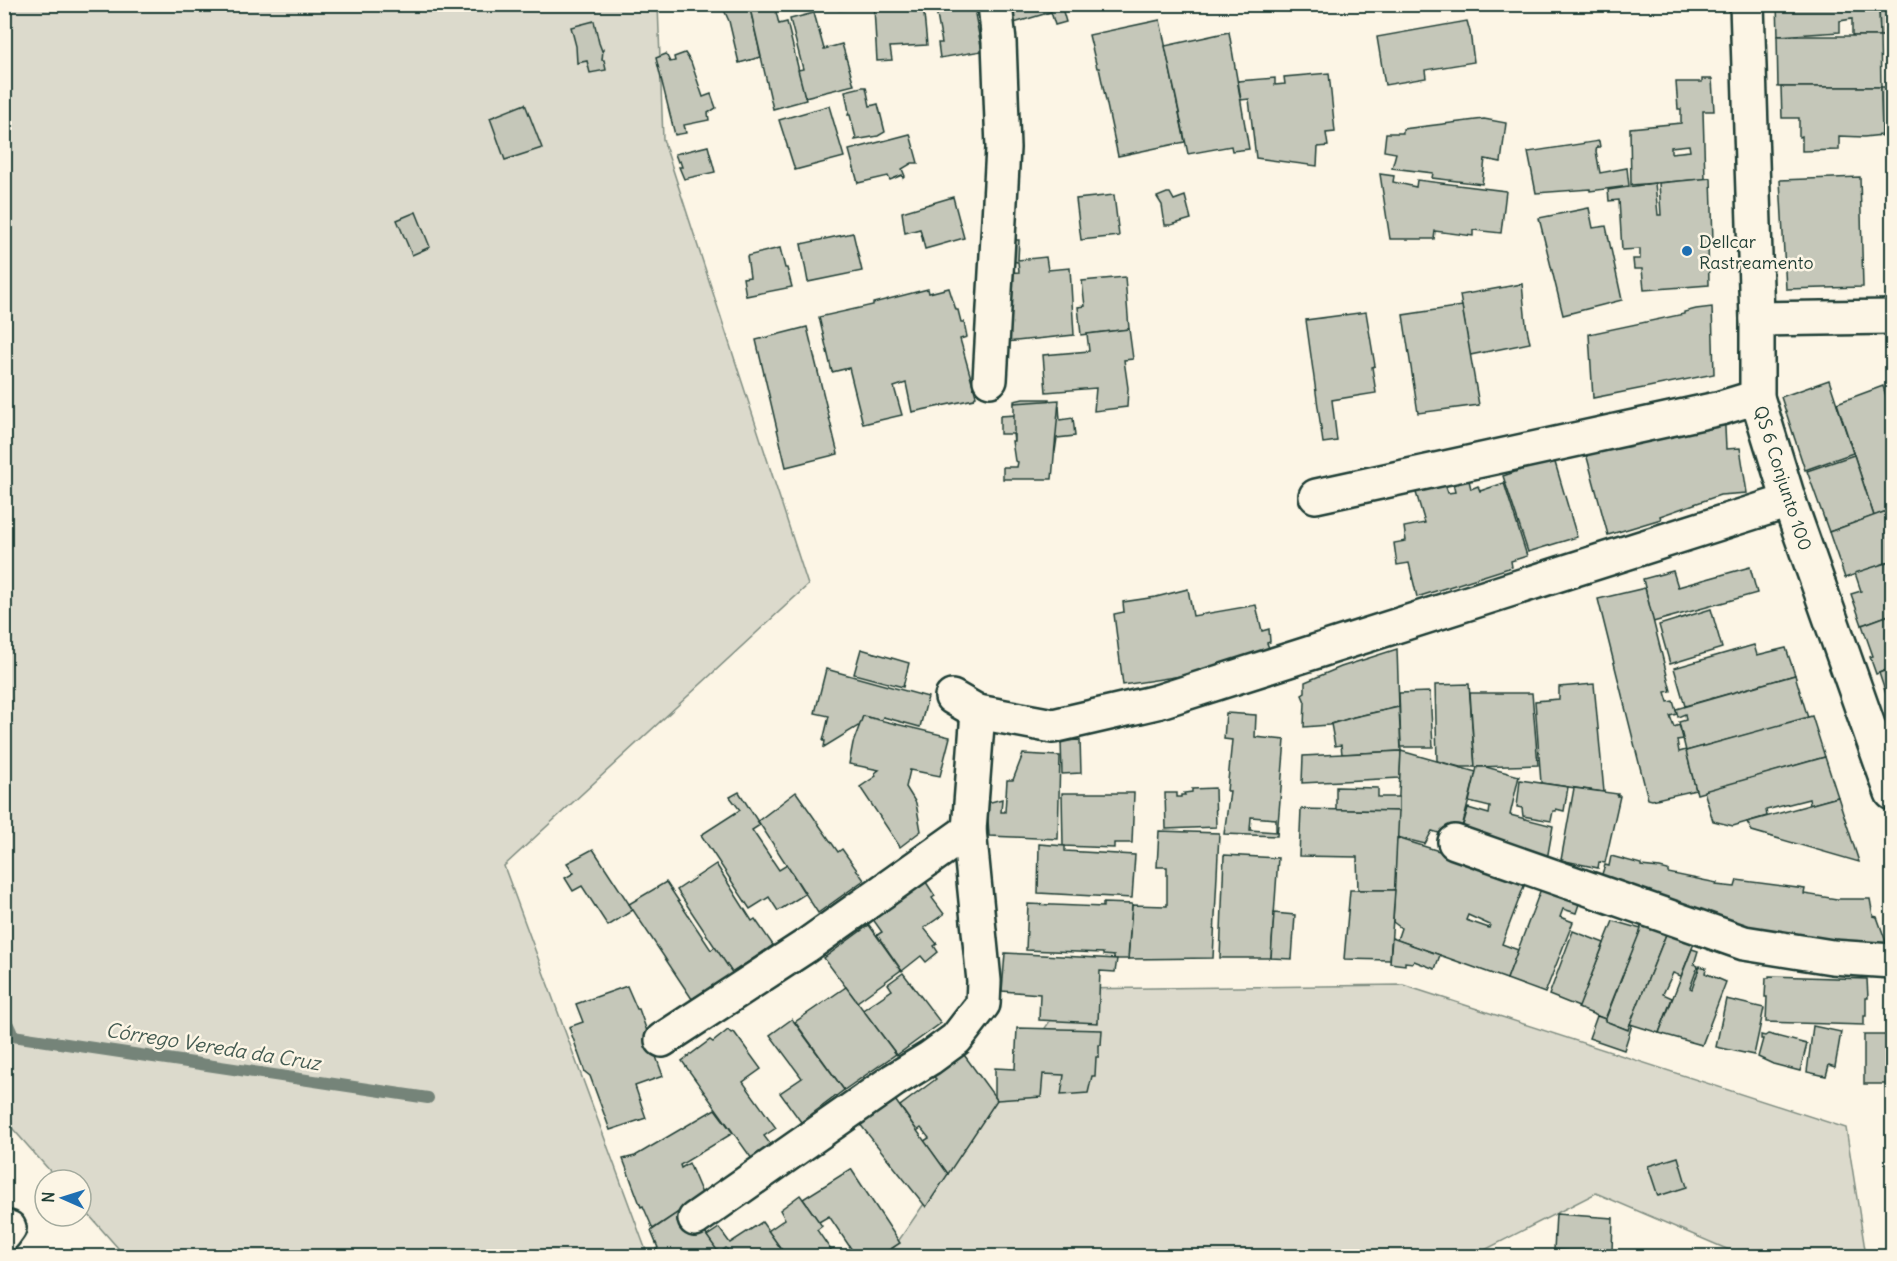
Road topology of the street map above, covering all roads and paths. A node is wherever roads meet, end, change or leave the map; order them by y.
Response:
1 (995, 4) edge
2 (1747, 4) edge
3 (1893, 318) edge
4 (1757, 320) junction
5 (990, 380) dead end
6 (1757, 397) junction
7 (1316, 496) dead end
8 (1789, 501) junction
9 (1893, 793) edge
10 (969, 830) junction
11 (1455, 842) dead end
12 (1893, 962) edge
13 (662, 1040) dead end
14 (694, 1219) dead end

1 - 5 street
2 - 4 street, QS 6 Conjunto 100
3 - 4 street
4 - 6 street, QS 6 Conjunto 100
6 - 7 street
6 - 8 street, QS 6 Conjunto 100
8 - 9 street, QS 6 Conjunto 100
8 - 10 street
10 - 13 street
10 - 14 street
11 - 12 street

